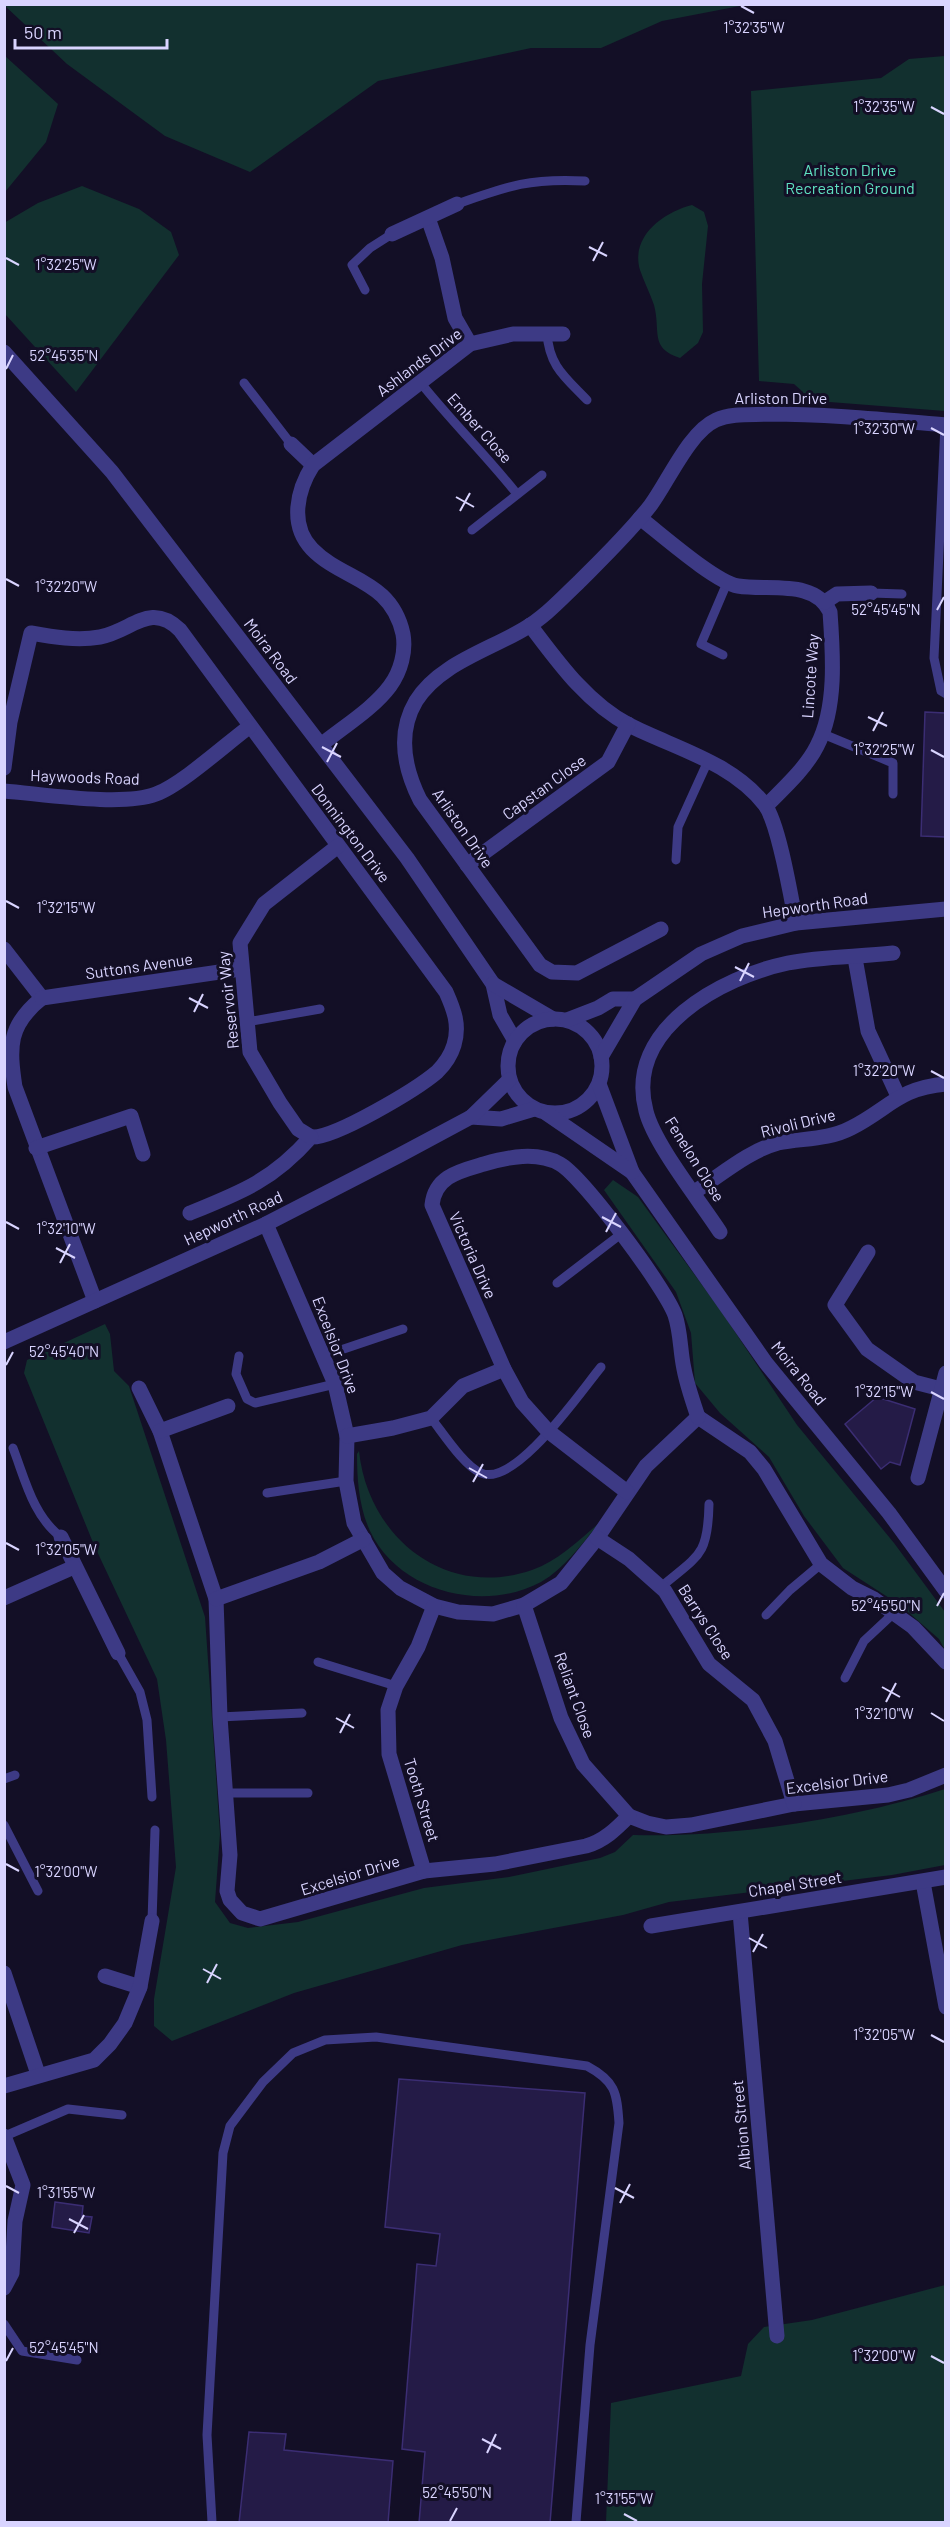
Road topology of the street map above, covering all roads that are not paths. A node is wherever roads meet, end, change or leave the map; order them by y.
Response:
1 (585, 181) dead end
2 (457, 204) joint
3 (428, 218) junction
4 (392, 234) joint
5 (365, 290) dead end
6 (547, 333) junction
7 (563, 334) dead end
8 (470, 344) junction
9 (4, 352) edge
10 (420, 382) junction
11 (244, 383) dead end
12 (587, 400) dead end
13 (945, 425) edge
14 (291, 444) joint
15 (313, 465) junction
16 (543, 475) dead end
17 (517, 494) junction
18 (640, 518) junction
19 (472, 530) dead end
20 (942, 571) edge
21 (727, 583) junction
22 (871, 593) joint
23 (903, 594) dead end
24 (825, 602) junction
25 (530, 625) junction
26 (723, 655) dead end
27 (945, 694) edge
28 (628, 724) junction
29 (249, 727) junction
30 (823, 734) junction
31 (321, 745) junction
32 (708, 761) junction
33 (4, 768) edge
34 (4, 791) edge
35 (893, 794) dead end
36 (766, 806) junction
37 (338, 846) junction
38 (676, 860) dead end
39 (467, 865) junction
40 (945, 909) edge
41 (796, 923) junction
42 (661, 929) dead end
43 (4, 949) edge
44 (893, 953) dead end
45 (855, 958) junction
46 (240, 969) junction
47 (493, 984) junction
48 (42, 998) junction
49 (636, 999) junction
50 (320, 1009) dead end
51 (560, 1019) junction
52 (247, 1022) junction
53 (515, 1041) junction
54 (601, 1057) junction
55 (509, 1080) junction
56 (599, 1084) junction
57 (945, 1084) edge
58 (898, 1096) junction
59 (540, 1111) junction
60 (471, 1117) junction
61 (311, 1137) junction
62 (36, 1148) junction
63 (143, 1154) dead end
64 (632, 1172) junction
65 (694, 1192) junction
66 (190, 1213) dead end
67 (266, 1224) junction
68 (720, 1232) dead end
69 (621, 1234) junction
70 (868, 1252) dead end
71 (557, 1283) dead end
72 (95, 1301) junction
73 (403, 1329) dead end
74 (4, 1342) edge
75 (239, 1356) dead end
76 (323, 1356) junction
77 (601, 1367) dead end
78 (504, 1369) junction
79 (945, 1373) edge
80 (335, 1383) junction
81 (139, 1388) dead end
82 (941, 1389) junction
83 (228, 1406) dead end
84 (698, 1417) junction
85 (431, 1418) junction
86 (160, 1431) junction
87 (548, 1431) junction
88 (347, 1436) junction
89 (13, 1448) dead end
90 (918, 1478) dead end
91 (346, 1481) junction
92 (627, 1492) junction
93 (267, 1493) dead end
94 (709, 1504) dead end
95 (61, 1537) joint
96 (597, 1538) junction
97 (364, 1539) junction
98 (822, 1564) junction
99 (74, 1567) junction
100 (661, 1587) junction
101 (945, 1591) edge
102 (4, 1598) edge
103 (216, 1599) junction
104 (524, 1605) junction
105 (434, 1606) junction
106 (894, 1613) junction
107 (766, 1616) dead end
108 (118, 1653) joint
109 (318, 1662) dead end
110 (945, 1662) edge
111 (845, 1678) dead end
112 (396, 1686) junction
113 (302, 1713) dead end
114 (220, 1717) junction
115 (15, 1774) dead end
116 (945, 1775) edge
117 (4, 1779) edge
118 (225, 1793) junction
119 (308, 1793) dead end
120 (152, 1797) dead end
121 (794, 1804) junction
122 (629, 1816) junction
123 (4, 1825) edge
124 (154, 1830) dead end
125 (424, 1871) junction
126 (945, 1877) edge
127 (923, 1882) junction
128 (38, 1891) dead end
129 (740, 1911) junction
130 (152, 1921) joint
131 (651, 1926) dead end
132 (4, 1973) edge
133 (105, 1976) dead end
134 (140, 1988) junction
135 (945, 2007) edge
136 (38, 2074) junction
137 (4, 2086) edge
138 (122, 2115) dead end
139 (5, 2136) edge
140 (4, 2288) edge
141 (4, 2324) edge
142 (777, 2336) dead end
143 (77, 2360) dead end
144 (212, 2523) edge
145 (576, 2523) edge

1 - 2 lane
2 - 3 street
3 - 4 street
3 - 8 street
4 - 5 lane
6 - 7 street, Ashlands Drive
6 - 8 street, Ashlands Drive
6 - 12 lane
8 - 10 street, Ashlands Drive
9 - 31 street, Moira Road
10 - 15 street, Ashlands Drive
10 - 17 lane, Ember Close
11 - 14 lane
13 - 18 street, Arliston Drive
13 - 20 lane
14 - 15 street
15 - 31 street, Ashlands Drive
16 - 17 lane
17 - 19 lane
18 - 21 street
18 - 25 street, Arliston Drive
20 - 27 lane
21 - 24 street
21 - 26 lane
22 - 23 lane
22 - 24 street
24 - 30 street, Lincote Way
25 - 28 street
25 - 39 street, Arliston Drive
28 - 32 street
28 - 39 street, Capstan Close
29 - 33 street, Donnington Drive
29 - 34 street, Haywoods Road
29 - 37 street, Donnington Drive
30 - 35 lane
30 - 36 street, Lincote Way
31 - 47 street, Moira Road
32 - 36 street
32 - 38 lane
36 - 41 street
37 - 46 street, Reservoir Way
37 - 61 street, Donnington Drive
39 - 42 street, Arliston Drive
40 - 41 street, Hepworth Road
41 - 49 street, Hepworth Road
43 - 48 street
44 - 45 street, Fenelon Close
45 - 58 street
45 - 65 street, Fenelon Close
46 - 48 street, Suttons Avenue
46 - 52 street, Reservoir Way
47 - 51 street, Moira Road
47 - 53 street, Moira Road
48 - 62 street
49 - 51 street, Hepworth Road
49 - 54 street, Hepworth Road
50 - 52 lane
51 - 53 street
51 - 54 street
52 - 61 street, Reservoir Way
53 - 55 street
54 - 56 street
55 - 59 street
55 - 60 street, Hepworth Road
56 - 59 street
56 - 64 street, Moira Road
57 - 58 street, Rivoli Drive
58 - 65 street, Rivoli Drive
59 - 60 street
59 - 64 street, Moira Road
60 - 67 street, Hepworth Road
61 - 66 street
62 - 63 street
62 - 72 street
64 - 101 street, Moira Road
65 - 68 street, Fenelon Close
67 - 72 street, Hepworth Road
67 - 76 street, Excelsior Drive
69 - 71 lane
69 - 78 street, Victoria Drive
69 - 84 street, Victoria Drive
70 - 82 street
72 - 74 street, Hepworth Road
73 - 76 lane
75 - 80 lane
76 - 80 street, Excelsior Drive
77 - 87 lane
78 - 85 street
78 - 87 street, Victoria Drive
79 - 82 street
80 - 88 street, Excelsior Drive
81 - 86 street, Excelsior Drive
82 - 90 street
83 - 86 street
84 - 92 street, Excelsior Drive
84 - 98 street
85 - 87 lane
85 - 88 street
86 - 103 street, Excelsior Drive
87 - 92 street, Victoria Drive
88 - 91 street, Excelsior Drive
89 - 95 lane
91 - 93 lane
91 - 97 street, Excelsior Drive
92 - 96 street, Excelsior Drive
94 - 100 lane
95 - 99 street
96 - 100 street, Barrys Close
96 - 104 street, Excelsior Drive
97 - 103 street
97 - 105 street, Excelsior Drive
98 - 106 street
98 - 107 lane
99 - 102 street
99 - 108 street
100 - 121 street, Barrys Close
103 - 114 street, Excelsior Drive
104 - 105 street, Excelsior Drive
104 - 122 street, Reliant Close
105 - 112 street, Tooth Street
106 - 110 street
106 - 111 lane
108 - 120 lane
109 - 112 lane
112 - 125 street, Tooth Street
113 - 114 lane
114 - 118 street, Excelsior Drive
115 - 117 lane
116 - 121 street, Excelsior Drive
118 - 119 lane
118 - 125 street, Excelsior Drive
121 - 122 street, Excelsior Drive
122 - 125 street, Excelsior Drive
123 - 128 lane
124 - 130 lane
126 - 127 street, Chapel Street
127 - 129 street, Chapel Street
127 - 135 street
129 - 131 street, Chapel Street
129 - 142 street, Albion Street
130 - 134 street
132 - 136 street
133 - 134 street
134 - 136 street
136 - 137 street
138 - 139 lane
139 - 140 street
141 - 143 lane
144 - 145 lane

